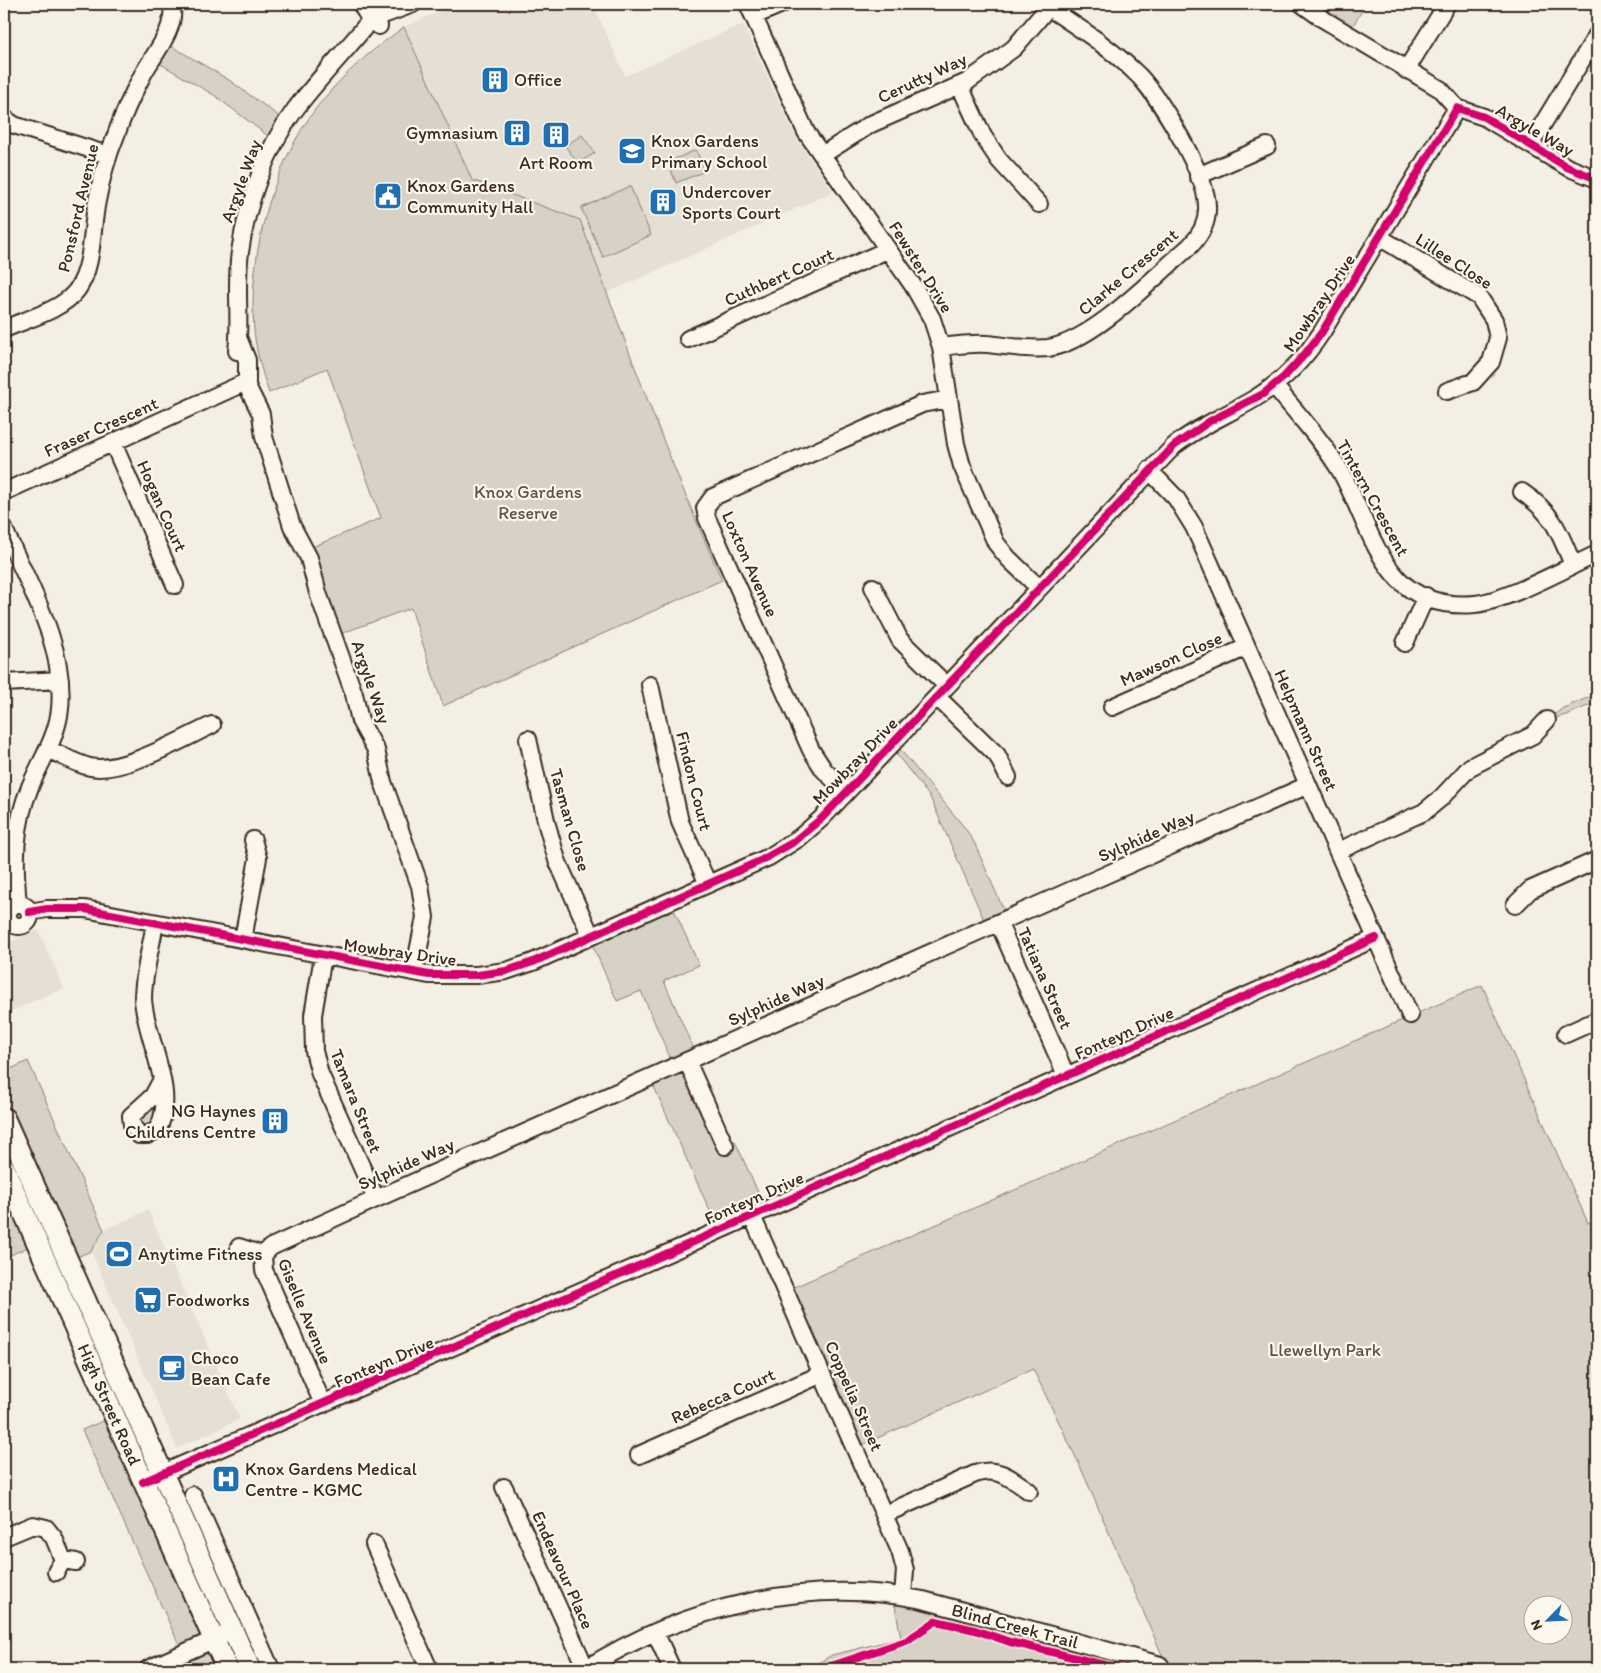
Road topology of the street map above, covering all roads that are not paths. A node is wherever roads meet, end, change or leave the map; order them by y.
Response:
1 (172, 4) edge
2 (361, 4) edge
3 (413, 4) edge
4 (419, 4) edge
5 (782, 4) edge
6 (1302, 4) edge
7 (1446, 4) edge
8 (1050, 6) edge
9 (751, 10) edge
10 (374, 17) edge
11 (1597, 34) edge
12 (1406, 70) junction
13 (960, 86) junction
14 (1457, 108) junction
15 (4, 118) edge
16 (1530, 145) junction
17 (1267, 146) dead end
18 (108, 154) junction
19 (822, 155) junction
20 (1198, 176) junction
21 (1597, 179) edge
22 (1039, 204) dead end
23 (1379, 237) junction
24 (888, 250) junction
25 (4, 329) edge
26 (688, 339) dead end
27 (941, 347) junction
28 (1274, 384) junction
29 (243, 388) junction
30 (1447, 391) dead end
31 (949, 399) junction
32 (113, 443) junction
33 (1149, 470) junction
34 (4, 492) edge
35 (1522, 492) dead end
36 (4, 529) edge
37 (1597, 554) edge
38 (1573, 564) junction
39 (175, 585) dead end
40 (873, 587) dead end
41 (1039, 588) junction
42 (1426, 596) junction
43 (1405, 643) dead end
44 (1247, 647) junction
45 (60, 680) junction
46 (4, 683) edge
47 (650, 685) dead end
48 (942, 691) junction
49 (1112, 707) dead end
50 (1547, 720) dead end
51 (212, 725) dead end
52 (528, 739) dead end
53 (48, 748) junction
54 (1008, 777) dead end
55 (1308, 785) junction
56 (846, 792) junction
57 (253, 840) dead end
58 (1338, 850) junction
59 (1597, 860) edge
60 (708, 884) junction
61 (1515, 906) dead end
62 (12, 915) edge
63 (155, 923) junction
64 (999, 924) junction
65 (591, 936) junction
66 (1376, 938) junction
67 (243, 939) junction
68 (323, 956) junction
69 (414, 972) junction
70 (1410, 1015) dead end
71 (1597, 1020) edge
72 (1566, 1034) dead end
73 (687, 1061) junction
74 (1066, 1075) junction
75 (161, 1081) dead end
76 (4, 1118) edge
77 (725, 1146) dead end
78 (4, 1168) edge
79 (376, 1199) junction
80 (752, 1216) junction
81 (239, 1247) dead end
82 (65, 1254) junction
83 (263, 1255) junction
84 (59, 1292) junction
85 (822, 1374) junction
86 (323, 1404) junction
87 (639, 1455) dead end
88 (162, 1473) junction
89 (143, 1482) junction
90 (504, 1487) dead end
91 (1029, 1490) dead end
92 (193, 1495) dead end
93 (885, 1514) junction
94 (182, 1515) junction
95 (206, 1524) junction
96 (4, 1537) edge
97 (374, 1544) dead end
98 (65, 1565) dead end
99 (903, 1596) junction
100 (233, 1631) junction
101 (655, 1632) junction
102 (214, 1640) junction
103 (1160, 1665) dead end
104 (148, 1669) edge
105 (227, 1669) edge
106 (250, 1669) edge
107 (271, 1669) edge
108 (429, 1669) edge
109 (586, 1669) edge
110 (672, 1669) edge

1 - 18 street, Ponsford Avenue
2 - 10 street
3 - 10 street
4 - 10 street, Argyle Way
5 - 9 street
6 - 12 street, Argyle Way
7 - 12 street
8 - 13 street, Cerutty Way
8 - 20 street, Clarke Crescent
9 - 19 street, Fewster Drive
10 - 29 street, Argyle Way
11 - 16 street
12 - 14 street, Argyle Way
13 - 19 street, Cerutty Way
13 - 22 street
14 - 16 street, Argyle Way
14 - 23 street, Mowbray Drive
15 - 18 street
16 - 21 street, Argyle Way
17 - 20 street
18 - 25 street, Ponsford Avenue
19 - 24 street, Fewster Drive
20 - 27 street, Clarke Crescent
23 - 28 street, Mowbray Drive
23 - 30 street, Lillee Close
24 - 26 street, Cuthbert Court
24 - 27 street, Fewster Drive
27 - 31 street, Fewster Drive
28 - 33 street, Mowbray Drive
28 - 42 street, Tintern Crescent
29 - 32 street, Fraser Crescent
29 - 69 street, Argyle Way
31 - 41 street, Fewster Drive
31 - 56 street, Loxton Avenue
32 - 34 street, Fraser Crescent
32 - 39 street, Hogan Court
33 - 41 street, Mowbray Drive
33 - 44 street, Helpmann Street
35 - 38 street
36 - 45 street
37 - 38 street, Tintern Crescent
38 - 42 street, Tintern Crescent
40 - 48 street
41 - 48 street, Mowbray Drive
42 - 43 street
44 - 49 street, Mawson Close
44 - 55 street, Helpmann Street
45 - 46 street
45 - 53 street
47 - 60 street, Findon Court
48 - 54 street
48 - 56 street, Mowbray Drive
50 - 58 street
51 - 53 street
52 - 65 street, Tasman Close
53 - 62 street
55 - 58 street, Helpmann Street
55 - 64 street, Sylphide Way
56 - 60 street, Mowbray Drive
57 - 67 street
58 - 66 street, Helpmann Street
59 - 61 street
60 - 65 street, Mowbray Drive
62 - 63 street, Mowbray Drive
63 - 67 street, Mowbray Drive
63 - 75 street
64 - 73 street, Sylphide Way
64 - 74 street, Tatiana Street
65 - 69 street, Mowbray Drive
66 - 70 street, Helpmann Street
66 - 74 street, Fonteyn Drive
67 - 68 street, Mowbray Drive
68 - 69 street, Mowbray Drive
68 - 79 street, Tamara Street
71 - 72 street
73 - 77 street
73 - 79 street, Sylphide Way
74 - 80 street, Fonteyn Drive
76 - 82 main road, High Street Road
78 - 84 main road, High Street Road
79 - 83 street, Sylphide Way
80 - 85 street, Coppelia Street
80 - 86 street, Fonteyn Drive
81 - 83 street, Giselle Avenue
82 - 84 main road
82 - 88 main road, High Street Road
83 - 86 street, Giselle Avenue
84 - 89 main road, High Street Road
85 - 87 street, Rebecca Court
85 - 93 street, Coppelia Street
86 - 88 street, Fonteyn Drive
88 - 89 street, Fonteyn Drive
88 - 94 main road, High Street Road
89 - 102 main road, High Street Road
90 - 109 street, Endeavour Place
91 - 93 street
92 - 95 street
93 - 99 street, Coppelia Street
94 - 95 street
94 - 100 main road, High Street Road
95 - 107 street
96 - 98 street
97 - 108 street
99 - 101 street
99 - 103 street
100 - 102 street
100 - 106 main road, High Street Road
101 - 109 street
101 - 110 street
102 - 104 street
102 - 105 main road, High Street Road

